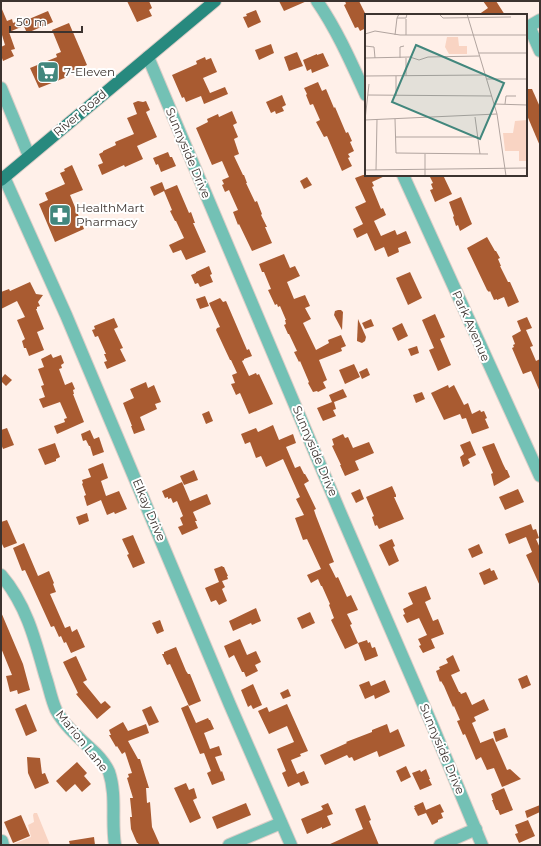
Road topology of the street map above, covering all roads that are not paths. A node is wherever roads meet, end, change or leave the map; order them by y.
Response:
1 (317, 1) edge
2 (211, 2) edge
3 (540, 20) edge
4 (528, 27) edge
5 (540, 51) edge
6 (148, 57) junction
7 (1, 88) edge
8 (365, 93) edge
9 (29, 156) junction
10 (403, 176) edge
11 (2, 178) edge
12 (540, 476) edge
13 (1, 576) edge
14 (281, 823) junction
15 (476, 829) junction
16 (2, 841) edge
17 (3, 845) edge
18 (115, 845) edge
19 (229, 845) edge
20 (291, 845) edge
21 (440, 845) edge
22 (482, 845) edge

1 - 8 street
2 - 6 main road, River Road
3 - 4 street
4 - 5 street
6 - 9 main road, River Road
6 - 15 street, Sunnyside Drive
7 - 9 street
9 - 11 main road, River Road
10 - 12 street, Park Avenue
11 - 14 street, Elkay Drive
13 - 18 street, Marion Lane
14 - 19 street
14 - 20 street, Elkay Drive
15 - 21 street
15 - 22 street, Sunnyside Drive
16 - 17 street

